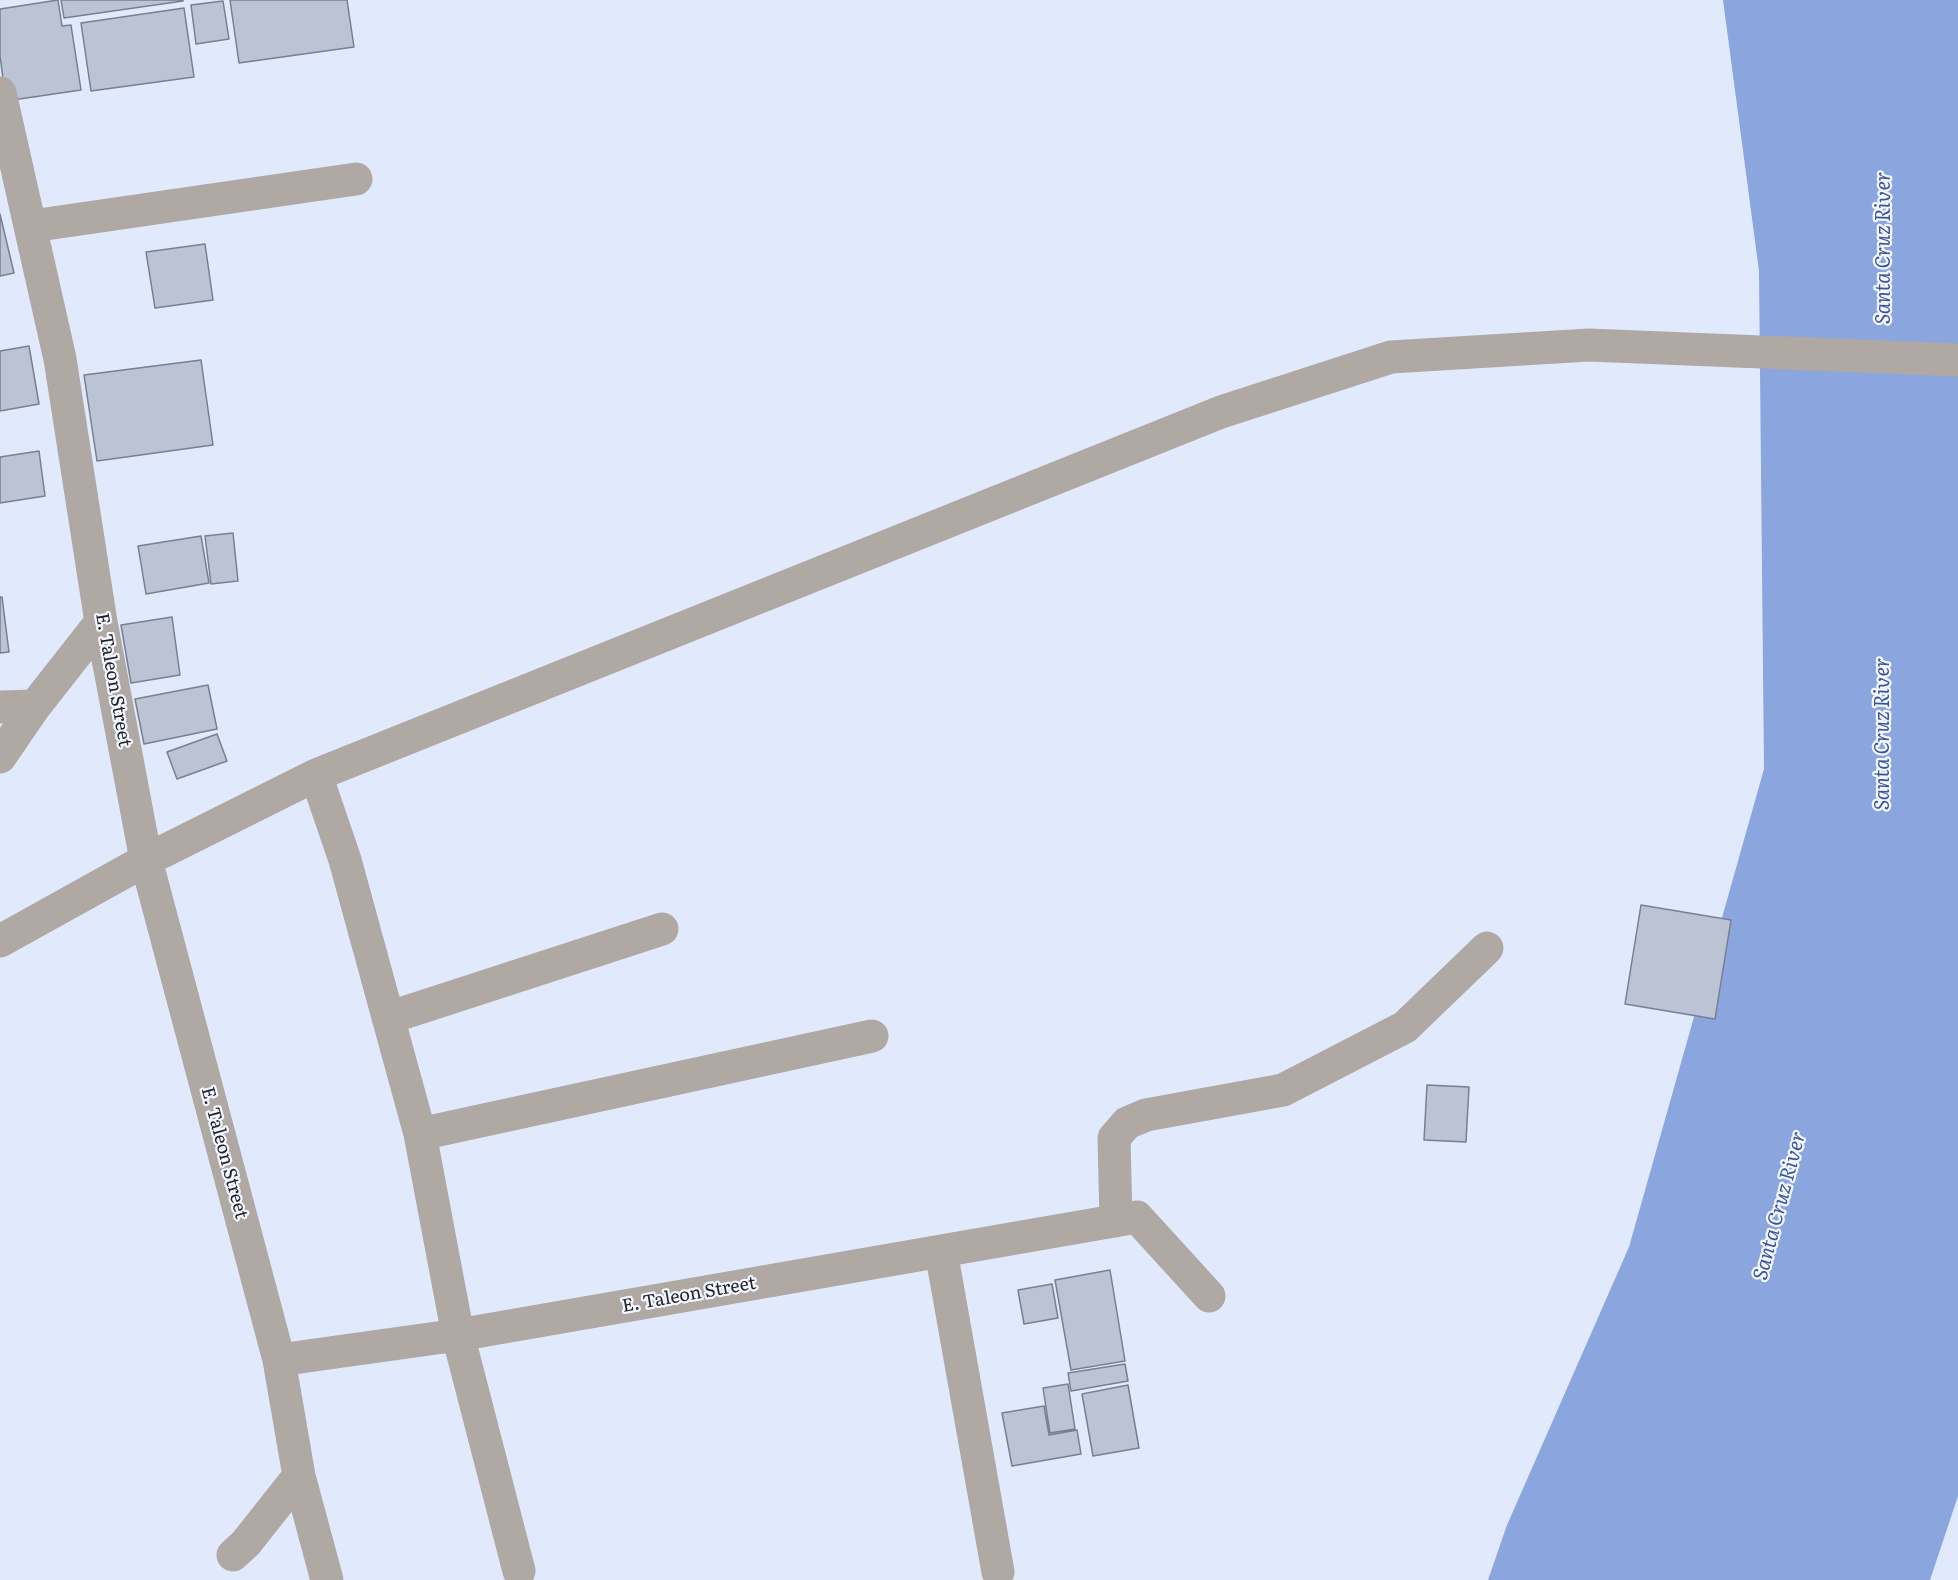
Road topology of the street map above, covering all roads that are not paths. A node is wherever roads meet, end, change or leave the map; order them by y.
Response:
1 (0, 93) edge
2 (356, 179) dead end
3 (32, 226) junction
4 (1958, 360) edge
5 (101, 622) junction
6 (35, 705) junction
7 (0, 707) edge
8 (0, 757) edge
9 (316, 775) junction
10 (146, 860) junction
11 (662, 929) dead end
12 (0, 941) edge
13 (1487, 948) dead end
14 (388, 1018) junction
15 (872, 1036) dead end
16 (420, 1134) junction
17 (1126, 1219) junction
18 (941, 1251) junction
19 (1209, 1296) dead end
20 (458, 1335) junction
21 (279, 1360) junction
22 (299, 1476) junction
23 (233, 1555) dead end
24 (519, 1571) dead end
25 (998, 1572) dead end
26 (327, 1580) edge

1 - 3 street, E. Taleon Street
2 - 3 street
3 - 5 street, E. Taleon Street
4 - 9 street
5 - 6 street
5 - 10 street, E. Taleon Street
6 - 7 street
6 - 8 street
9 - 10 street
9 - 14 street
10 - 12 street
10 - 21 street, E. Taleon Street
11 - 14 street
13 - 17 street
14 - 16 street
15 - 16 street
16 - 20 street
17 - 18 street, E. Taleon Street
17 - 19 street
18 - 20 street, E. Taleon Street
18 - 25 street
20 - 21 street, E. Taleon Street
20 - 24 street
21 - 22 street
22 - 23 street
22 - 26 street

